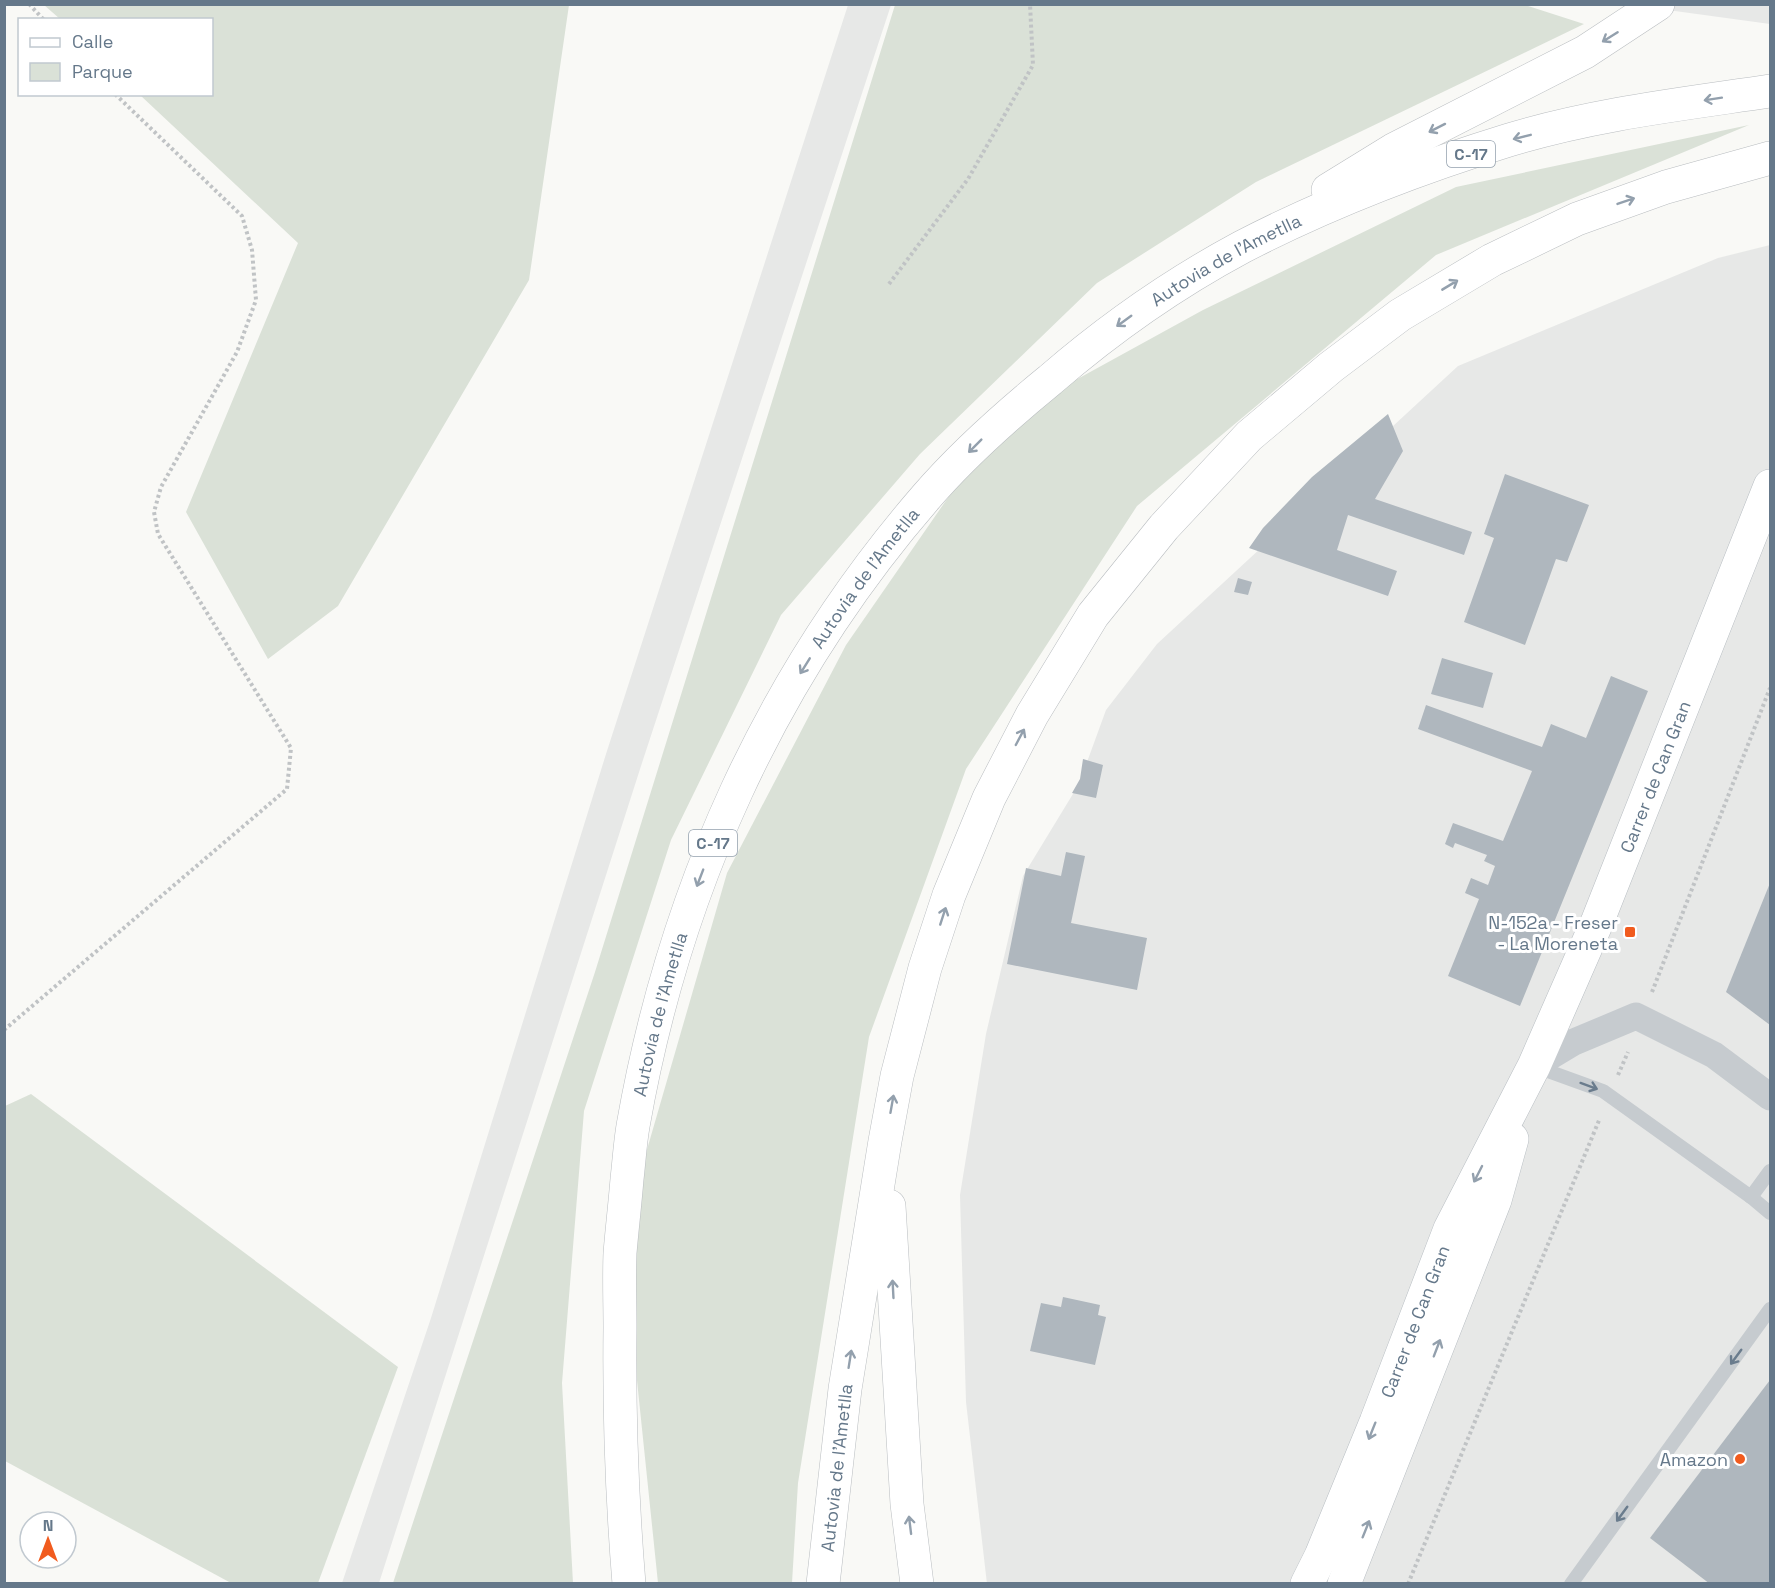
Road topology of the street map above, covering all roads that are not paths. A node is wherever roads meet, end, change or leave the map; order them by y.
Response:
1 (1658, 4) edge
2 (1770, 90) edge
3 (1770, 158) edge
4 (1190, 277) junction
5 (1770, 486) edge
6 (1534, 1066) junction
7 (1770, 1097) edge
8 (885, 1141) junction
9 (1770, 1171) edge
10 (1751, 1197) junction
11 (1770, 1213) edge
12 (1770, 1309) edge
13 (629, 1584) edge
14 (823, 1584) edge
15 (917, 1584) edge
16 (1307, 1584) edge
17 (1344, 1584) edge
18 (1572, 1584) edge

1 -> 4 main road
2 -> 4 main road, Autovia de l'Ametlla / C-17
8 -> 3 main road, Autovia de l'Ametlla
4 -> 13 main road, Autovia de l'Ametlla / C-17
5 - 6 main road, Carrer de Can Gran
6 - 7 street
6 -> 10 lane
6 -> 16 main road, Carrer de Can Gran
17 -> 6 main road, Carrer de Can Gran
14 -> 8 main road, Autovia de l'Ametlla
15 -> 8 main road
9 - 10 lane
10 - 11 lane
12 -> 18 lane

